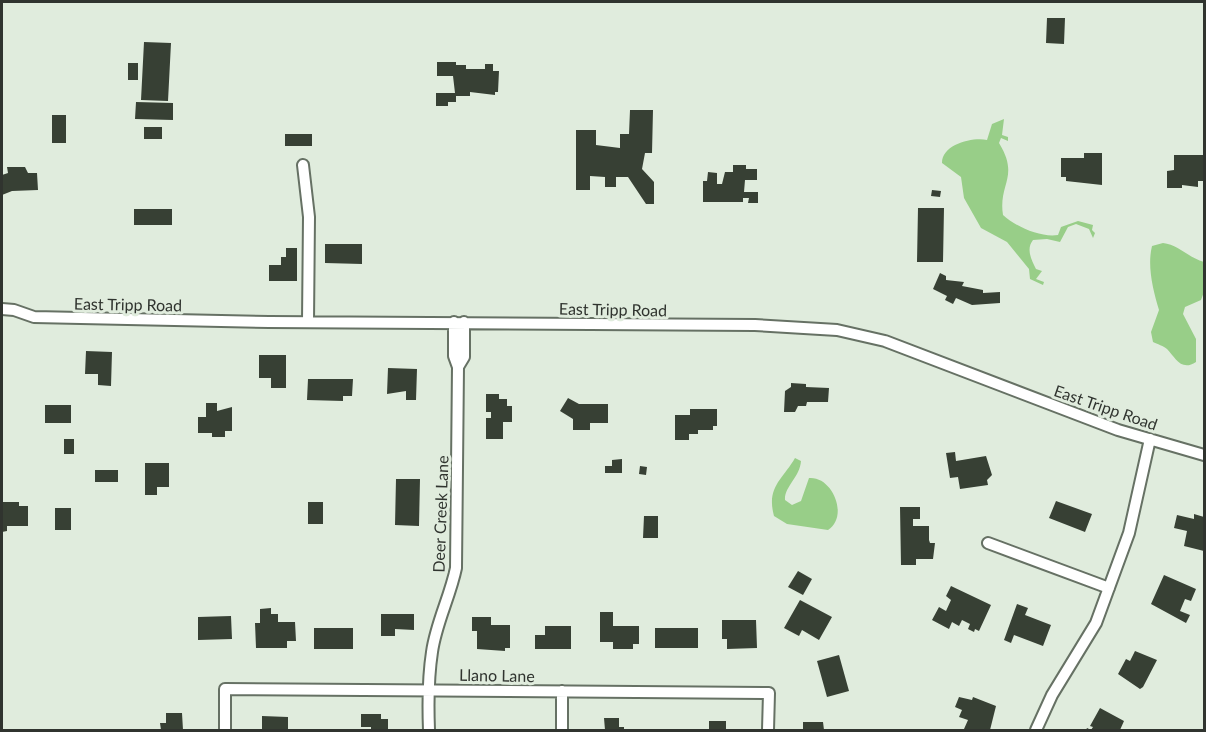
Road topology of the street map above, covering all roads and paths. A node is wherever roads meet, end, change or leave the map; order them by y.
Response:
1 (303, 165) dead end
2 (2, 309) edge
3 (308, 322) junction
4 (459, 322) junction
5 (1150, 439) junction
6 (1204, 455) edge
7 (988, 543) dead end
8 (1109, 588) junction
9 (428, 690) junction
10 (562, 691) junction
11 (225, 730) edge
12 (429, 730) edge
13 (562, 730) edge
14 (768, 730) edge
15 (1036, 730) edge

1 - 3 street
2 - 3 street, East Tripp Road
3 - 4 street, East Tripp Road
4 - 5 street, East Tripp Road
4 - 9 street, Deer Creek Lane
5 - 6 street, East Tripp Road
5 - 8 street
7 - 8 street
8 - 15 street
9 - 10 street, Llano Lane
9 - 11 street, Llano Lane
9 - 12 street, Deer Creek Lane
10 - 13 street
10 - 14 street, Llano Lane

